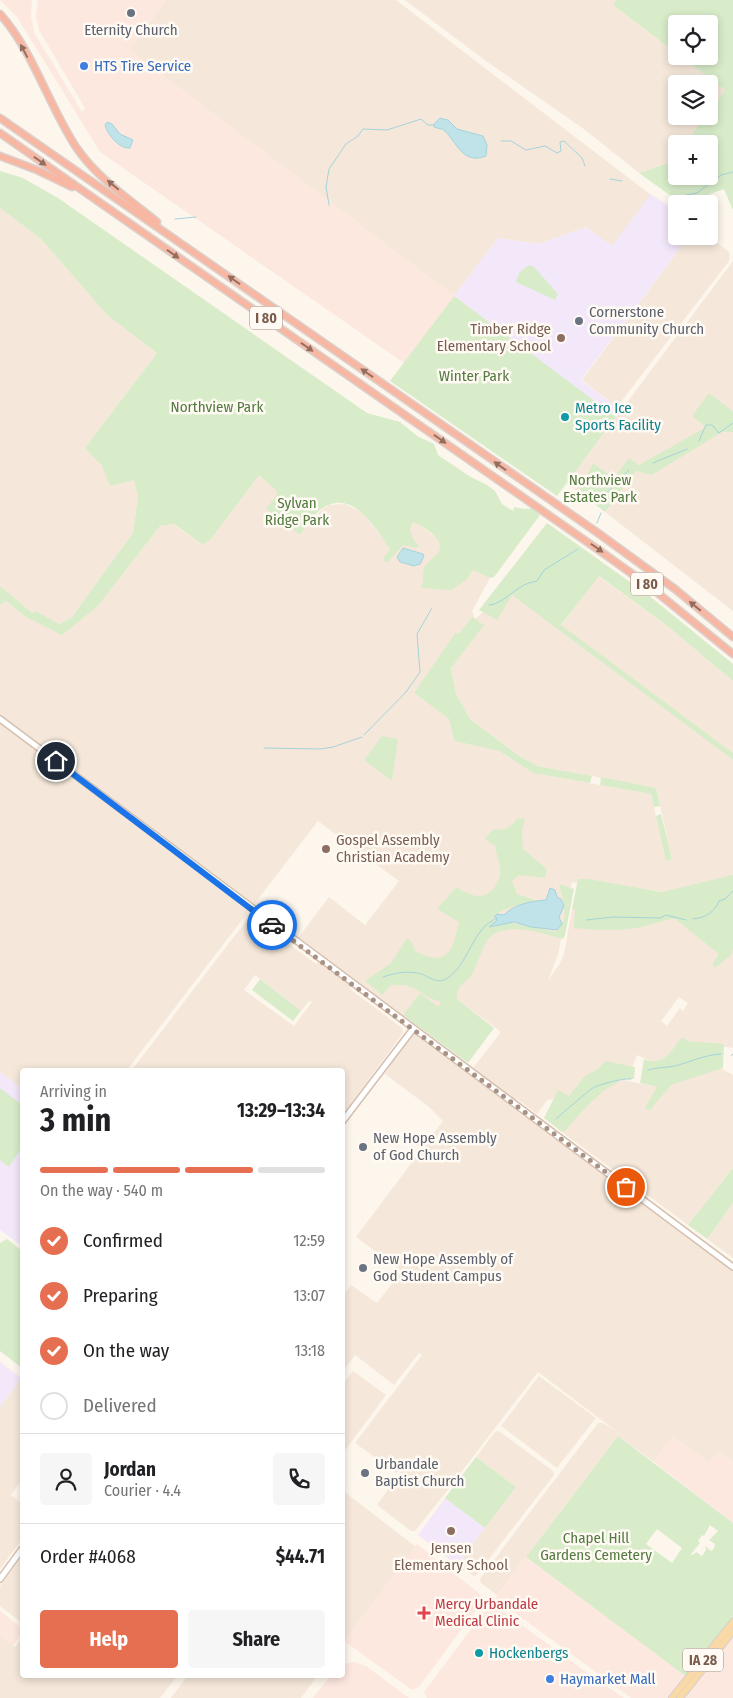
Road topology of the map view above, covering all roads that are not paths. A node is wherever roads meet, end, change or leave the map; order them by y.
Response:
1 (0, 14) edge
2 (0, 118) edge
3 (0, 133) edge
4 (0, 156) edge
5 (95, 199) junction
6 (190, 250) junction
7 (733, 637) edge
8 (733, 654) edge
9 (0, 719) edge
10 (413, 1029) junction
11 (345, 1118) edge
12 (733, 1267) edge
13 (20, 1551) edge
14 (0, 1579) edge
15 (733, 1622) edge
16 (733, 1631) edge
17 (672, 1698) edge
18 (680, 1698) edge

6 -> 1 highway
2 - 6 highway, I 80
3 -> 5 highway, I 80
4 - 5 highway
5 -> 8 highway, I 80
7 -> 6 highway, I 80
9 - 10 main road
10 - 11 main road
10 - 12 main road
13 - 14 main road
15 - 17 main road, IA 28
16 - 18 main road, IA 28

